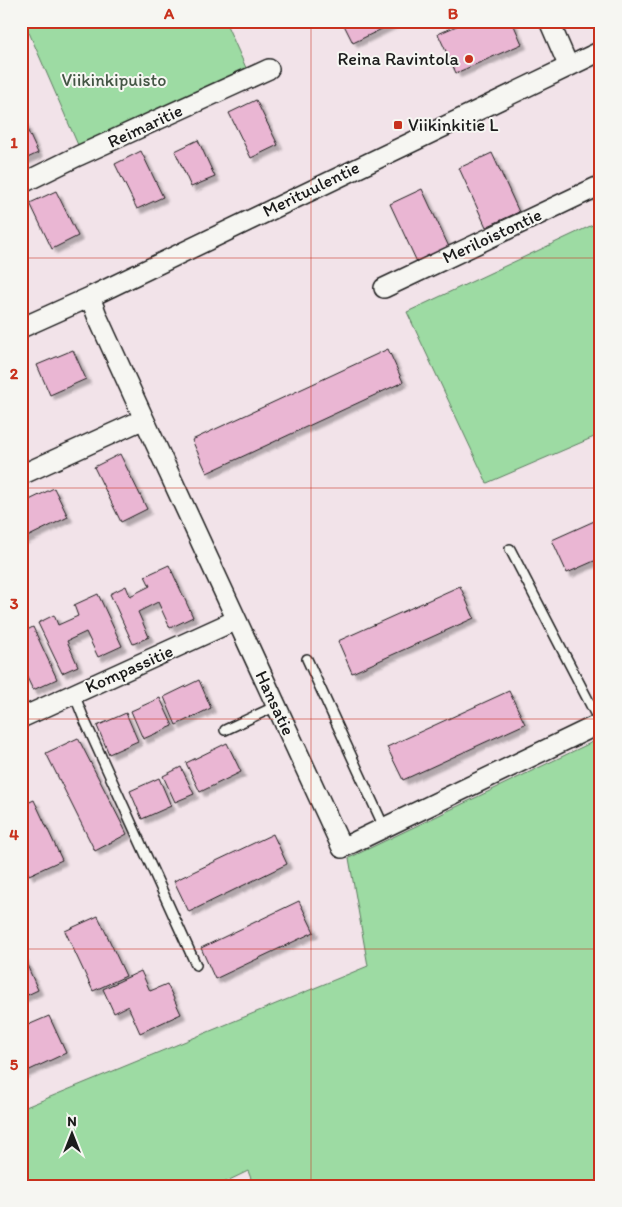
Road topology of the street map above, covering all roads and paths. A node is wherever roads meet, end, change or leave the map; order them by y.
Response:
1 (548, 21) edge
2 (601, 50) edge
3 (568, 65) junction
4 (269, 69) dead end
5 (21, 184) edge
6 (601, 185) edge
7 (384, 288) dead end
8 (90, 297) junction
9 (21, 328) edge
10 (144, 419) junction
11 (21, 475) edge
12 (510, 549) dead end
13 (236, 620) junction
14 (307, 659) dead end
15 (74, 694) junction
16 (276, 706) junction
17 (21, 718) edge
18 (600, 723) edge
19 (225, 730) dead end
20 (384, 827) junction
21 (196, 965) dead end

1 - 3 street
2 - 3 street, Merituulentie
3 - 8 street, Merituulentie
4 - 5 street, Reimaritie
6 - 7 street, Meriloistontie
8 - 9 street, Merituulentie
8 - 10 street, Hansatie
10 - 11 street
10 - 13 street, Hansatie
12 - 18 lane
13 - 15 street, Kompassitie
13 - 16 street, Hansatie
14 - 20 lane
15 - 17 street, Kompassitie
15 - 21 lane
16 - 19 lane
16 - 20 street, Hansatie
18 - 20 street, Hansatie

